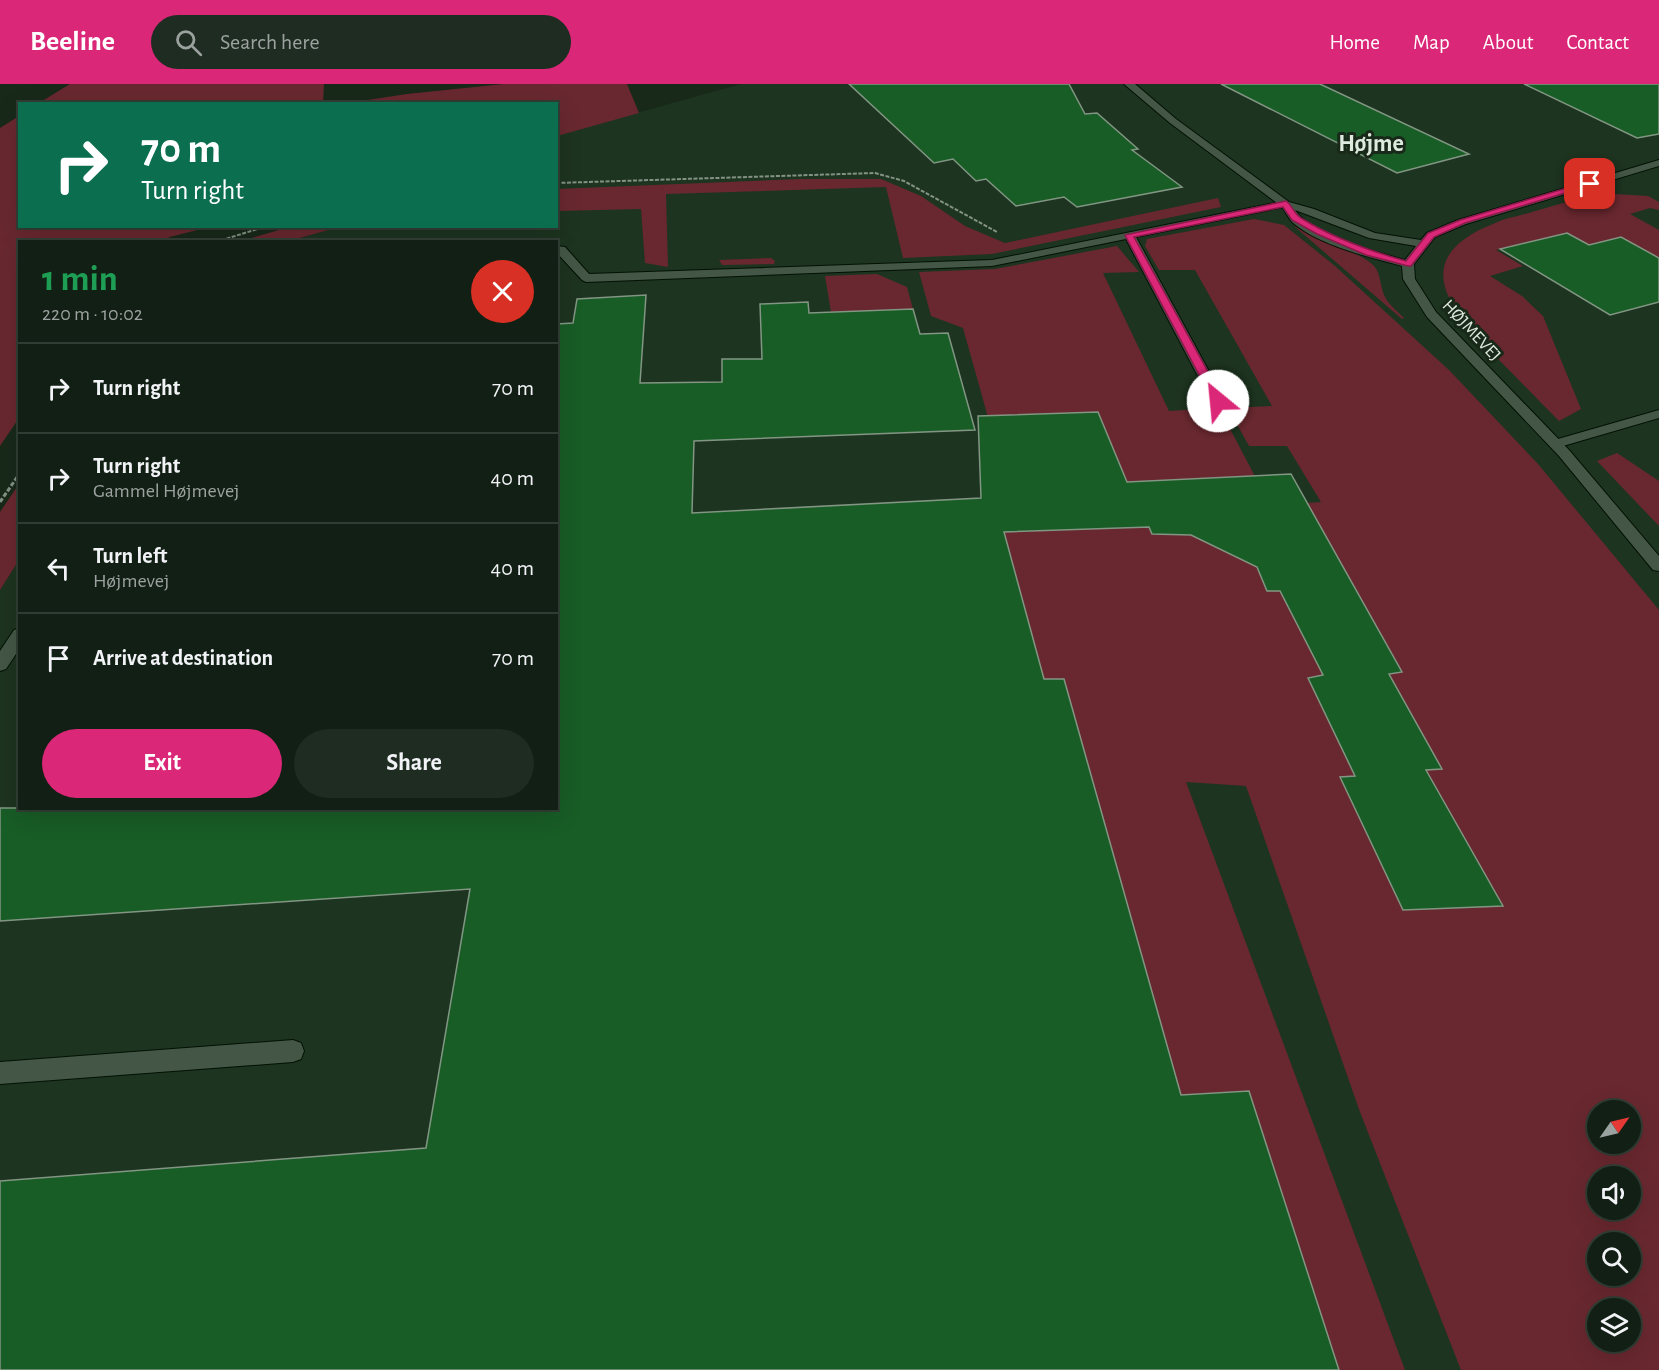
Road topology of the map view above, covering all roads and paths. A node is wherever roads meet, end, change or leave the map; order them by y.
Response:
1 (1130, 84) edge
2 (1659, 163) edge
3 (558, 183) edge
4 (1286, 204) junction
5 (261, 228) edge
6 (999, 233) dead end
7 (1129, 235) junction
8 (222, 240) edge
9 (1424, 244) junction
10 (558, 249) edge
11 (1408, 264) junction
12 (1218, 401) dead end
13 (1659, 414) edge
14 (1556, 444) junction
15 (18, 475) edge
16 (0, 502) edge
17 (1659, 566) edge
18 (18, 637) edge
19 (0, 665) edge
20 (293, 1051) dead end
21 (0, 1073) edge

1 - 4 street
2 - 9 street
3 - 6 path
4 - 7 street
4 - 9 street
4 - 11 street
5 - 8 path
7 - 10 street
7 - 12 street
9 - 11 street
11 - 14 street, HØJMEVEJ
13 - 14 street
14 - 17 street, HØJMEVEJ
15 - 16 path
18 - 19 street
20 - 21 street

